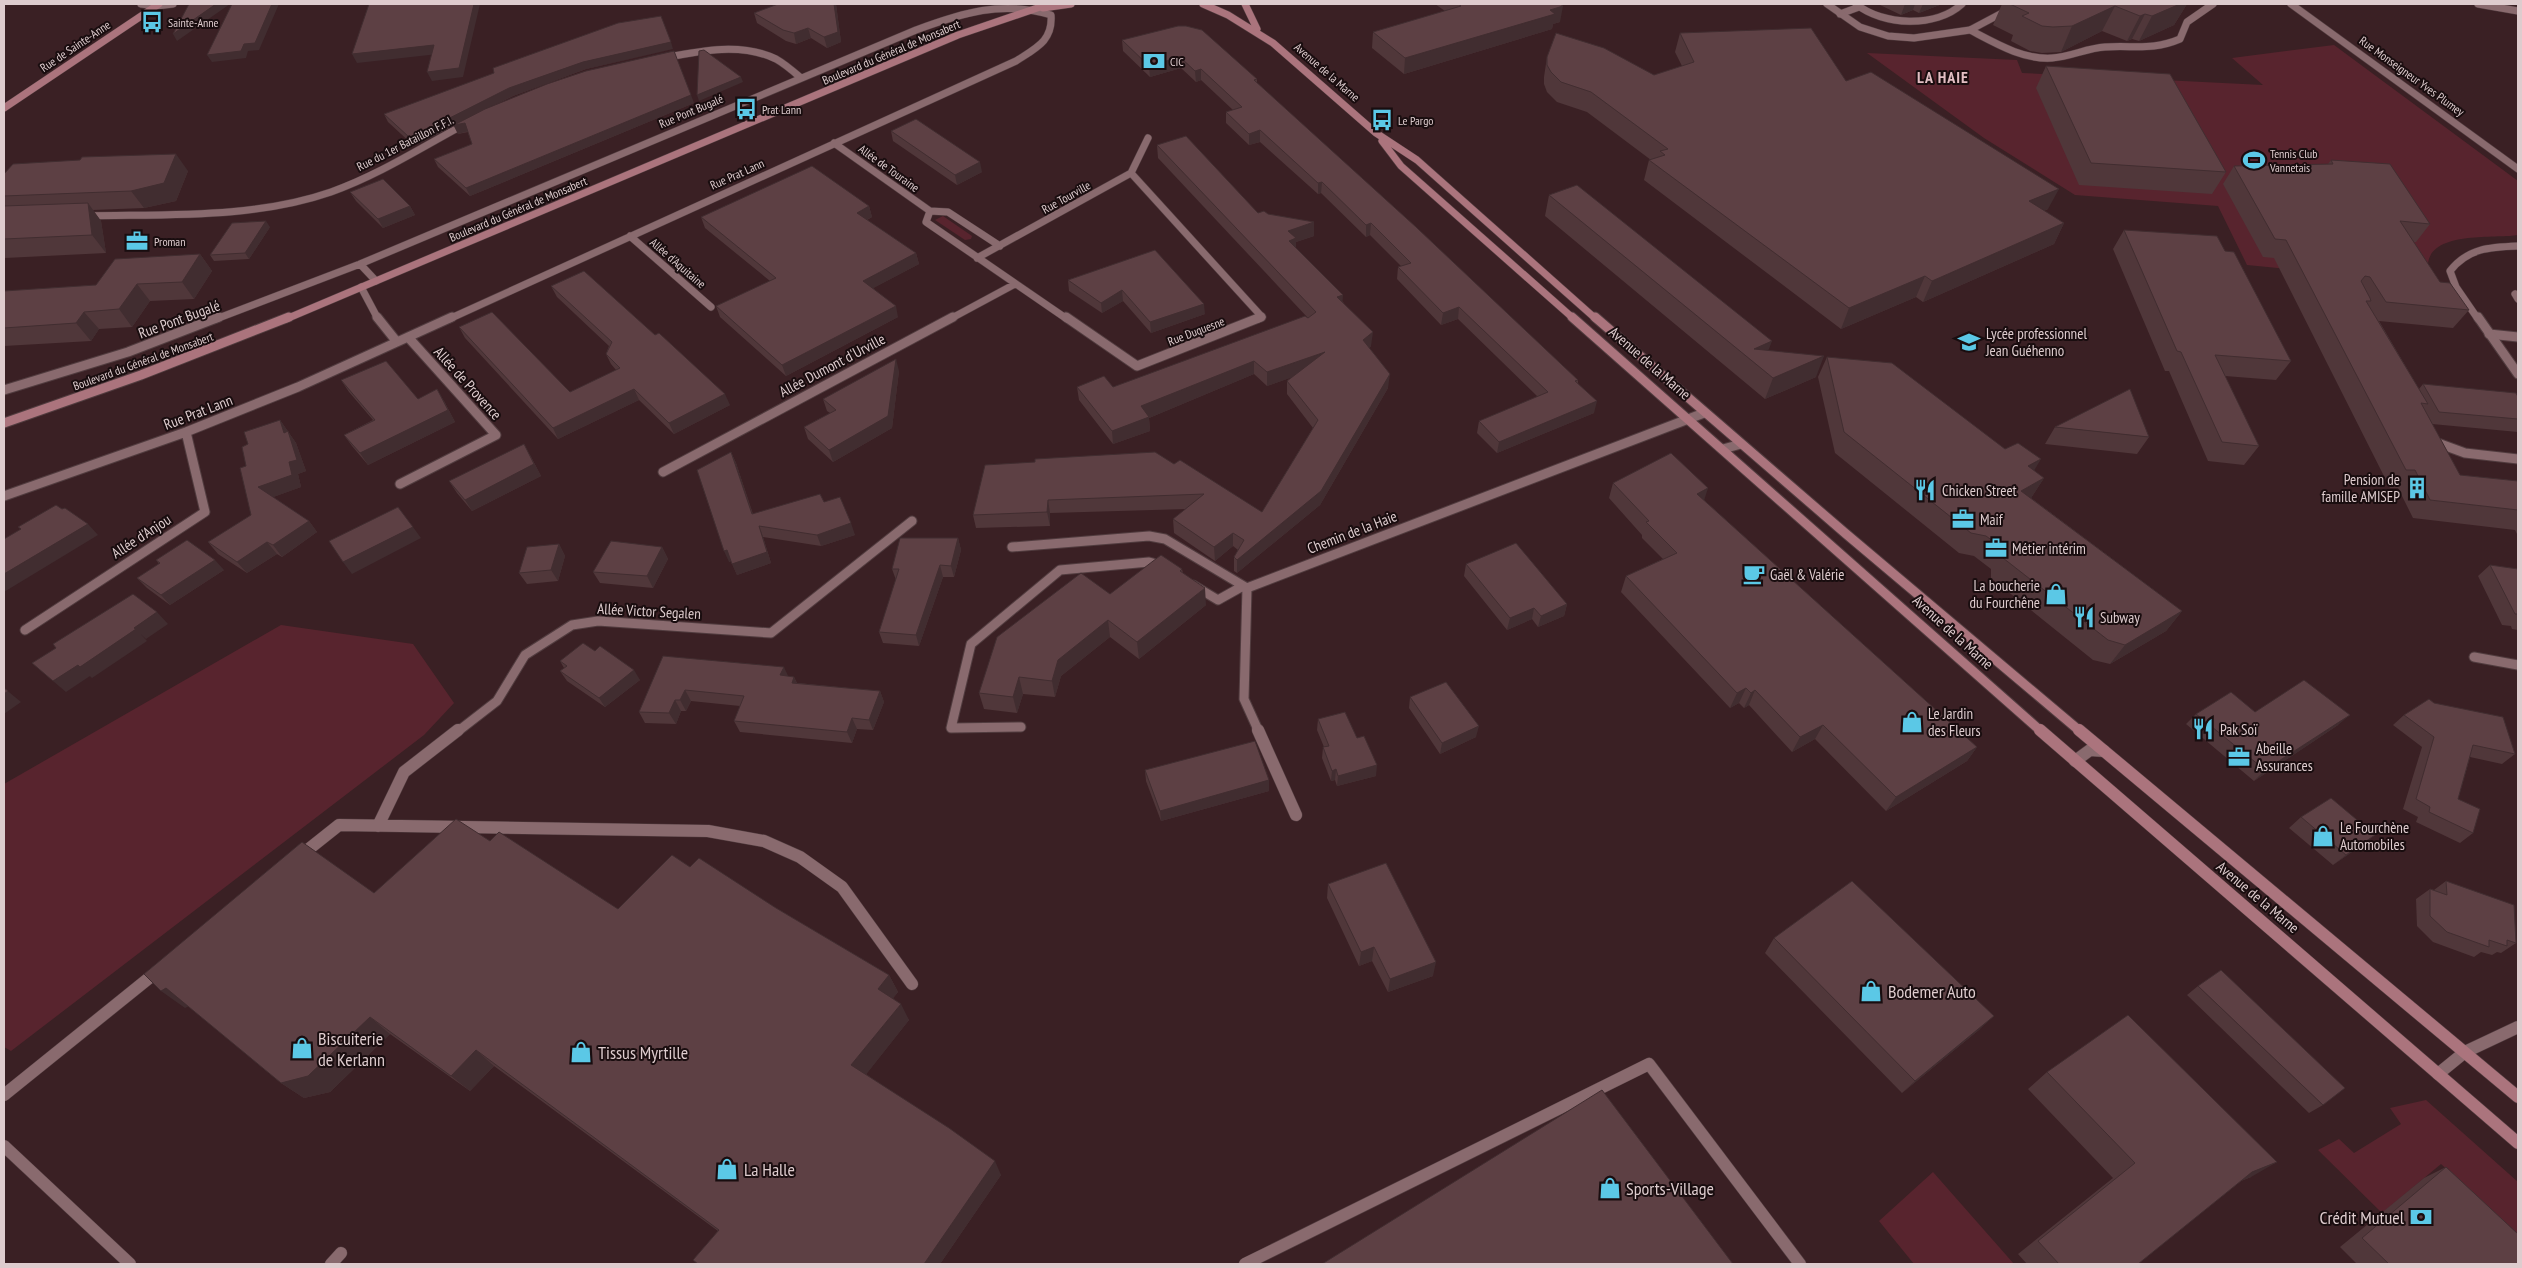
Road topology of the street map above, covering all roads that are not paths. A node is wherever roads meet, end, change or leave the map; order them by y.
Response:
1 (141, 4) edge
2 (173, 4) edge
3 (1049, 4) edge
4 (1072, 4) edge
5 (1203, 4) edge
6 (1245, 4) edge
7 (1827, 4) edge
8 (1962, 4) edge
9 (2019, 4) edge
10 (2213, 4) edge
11 (2291, 4) edge
12 (2478, 4) edge
13 (157, 5) edge
14 (1857, 6) edge
15 (1038, 9) junction
16 (2518, 10) edge
17 (1840, 14) junction
18 (1258, 30) junction
19 (1970, 30) junction
20 (657, 59) edge
21 (802, 78) junction
22 (4, 108) edge
23 (472, 121) edge
24 (1377, 134) junction
25 (1148, 138) dead end
26 (834, 143) junction
27 (2518, 169) edge
28 (1131, 173) junction
29 (930, 212) junction
30 (72, 216) edge
31 (630, 236) junction
32 (1000, 246) junction
33 (2518, 246) edge
34 (977, 258) junction
35 (360, 264) junction
36 (376, 281) junction
37 (1015, 284) junction
38 (361, 287) junction
39 (711, 307) dead end
40 (2489, 334) junction
41 (408, 337) junction
42 (2518, 337) edge
43 (397, 342) junction
44 (2518, 374) edge
45 (4, 390) edge
46 (1704, 413) junction
47 (1690, 419) junction
48 (4, 423) edge
49 (186, 432) junction
50 (2427, 435) edge
51 (1741, 444) junction
52 (1724, 448) junction
53 (2518, 459) edge
54 (663, 472) dead end
55 (400, 484) dead end
56 (4, 496) edge
57 (912, 521) dead end
58 (1012, 547) dead end
59 (1170, 570) edge
60 (1186, 580) edge
61 (1245, 587) junction
62 (25, 630) dead end
63 (2474, 657) dead end
64 (2518, 665) edge
65 (1020, 727) dead end
66 (2104, 751) junction
67 (2075, 761) junction
68 (1296, 815) dead end
69 (378, 826) junction
70 (293, 862) edge
71 (172, 960) edge
72 (912, 984) dead end
73 (2518, 1028) edge
74 (2465, 1052) junction
75 (2438, 1074) junction
76 (4, 1095) edge
77 (2518, 1098) edge
78 (2518, 1143) edge
79 (4, 1146) edge
80 (341, 1253) dead end
81 (130, 1264) edge
82 (331, 1264) edge
83 (1245, 1264) edge
84 (1800, 1264) edge

1 - 13 street
2 - 13 street
3 - 15 main road, Boulevard du Général de Monsabert
4 - 15 main road, Boulevard du Général de Monsabert
5 - 18 main road, Avenue de la Marne
6 - 18 main road, Avenue de la Marne
7 - 17 street
8 - 14 street
9 - 19 street
10 - 19 street
11 - 27 street, Rue Monseigneur Yves Plumey
12 - 16 street
13 - 22 main road, Rue de Sainte-Anne
14 - 17 street
15 - 21 street, Rue Pont Bugalé
15 - 26 street, Rue Prat Lann
15 - 36 main road, Boulevard du Général de Monsabert
17 - 19 street
18 - 24 main road, Avenue de la Marne
20 - 21 street
21 - 35 street, Rue Pont Bugalé
23 - 30 street, Rue du 1er Bataillon F.F.I.
24 - 46 main road, Avenue de la Marne
24 - 47 main road, Avenue de la Marne
25 - 28 street
26 - 29 street, Allée de Touraine
26 - 31 street, Rue Prat Lann
28 - 32 street, Rue Tourville
28 - 37 street, Rue Duquesne
29 - 32 street, Allée de Touraine
29 - 34 street
31 - 39 street, Allée d'Aquitaine
31 - 41 street, Rue Prat Lann
32 - 34 street, Rue Tourville
33 - 40 street
34 - 37 street, Rue Duquesne
35 - 36 street
35 - 45 street, Rue Pont Bugalé
36 - 38 main road, Boulevard du Général de Monsabert
37 - 54 street, Allée Dumont d'Urville
38 - 43 street
38 - 48 main road, Boulevard du Général de Monsabert
40 - 42 street
40 - 44 street
41 - 43 street, Rue Prat Lann
41 - 55 street, Allée de Provence
43 - 49 street, Rue Prat Lann
46 - 47 street, Chemin de la Haie
46 - 51 main road, Avenue de la Marne
47 - 52 main road, Avenue de la Marne
47 - 61 street, Chemin de la Haie
49 - 56 street, Rue Prat Lann
49 - 62 street, Allée d'Anjou
50 - 53 street
51 - 52 street
51 - 66 main road, Avenue de la Marne
52 - 67 main road, Avenue de la Marne
57 - 69 street, Allée Victor Segalen
58 - 61 street
59 - 65 street
60 - 61 street, Chemin de la Haie
61 - 68 street
63 - 64 street
66 - 67 street
66 - 74 main road, Avenue de la Marne
67 - 75 main road, Avenue de la Marne
69 - 70 street
69 - 72 street
71 - 76 street
73 - 74 street
74 - 75 street
74 - 77 main road, Avenue de la Marne
75 - 78 main road, Avenue de la Marne
79 - 81 street
80 - 82 street
83 - 84 street

